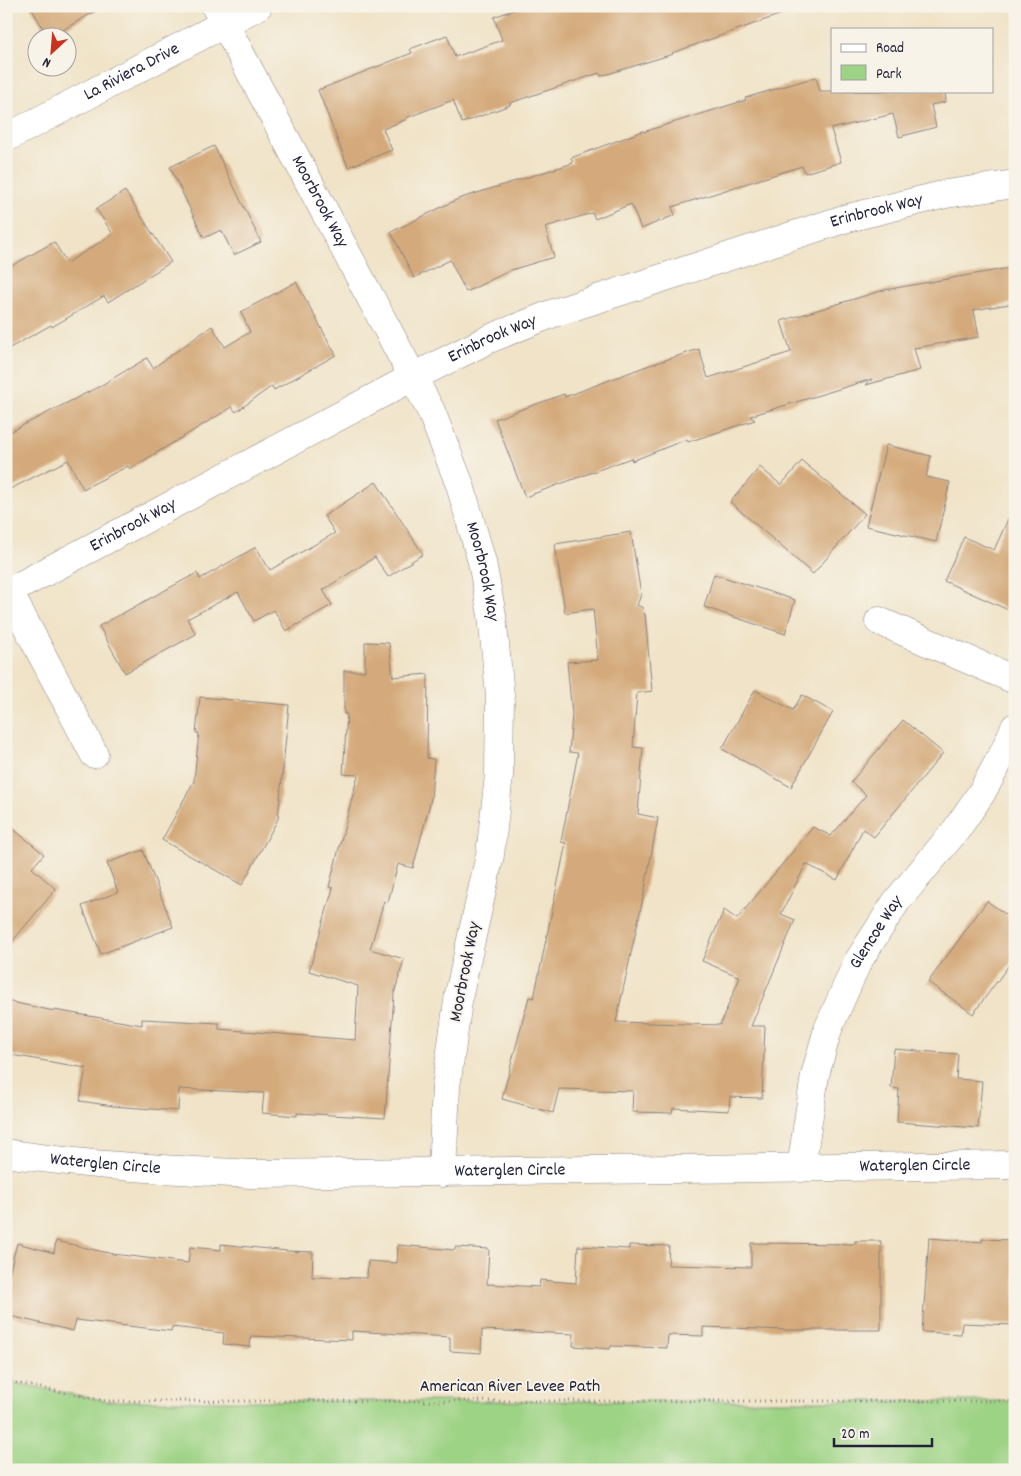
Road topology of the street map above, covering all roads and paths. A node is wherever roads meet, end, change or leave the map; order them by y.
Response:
1 (258, 6) edge
2 (220, 15) edge
3 (6, 138) edge
4 (1015, 184) edge
5 (413, 377) junction
6 (7, 592) edge
7 (879, 621) dead end
8 (1015, 680) edge
9 (1015, 727) edge
10 (94, 754) dead end
11 (6, 1153) edge
12 (1015, 1165) edge
13 (801, 1168) junction
14 (442, 1173) junction
15 (6, 1381) edge
16 (1015, 1401) edge

1 - 2 street, La Riviera Drive
2 - 3 street, La Riviera Drive
2 - 5 street, Moorbrook Way
4 - 5 street, Erinbrook Way
5 - 6 street, Erinbrook Way
5 - 14 street, Moorbrook Way
6 - 10 street, Erinbrook Way
7 - 8 street
9 - 13 street, Glencoe Way
11 - 14 street, Waterglen Circle
12 - 13 street, Waterglen Circle
13 - 14 street, Waterglen Circle
15 - 16 path, American River Levee Path

